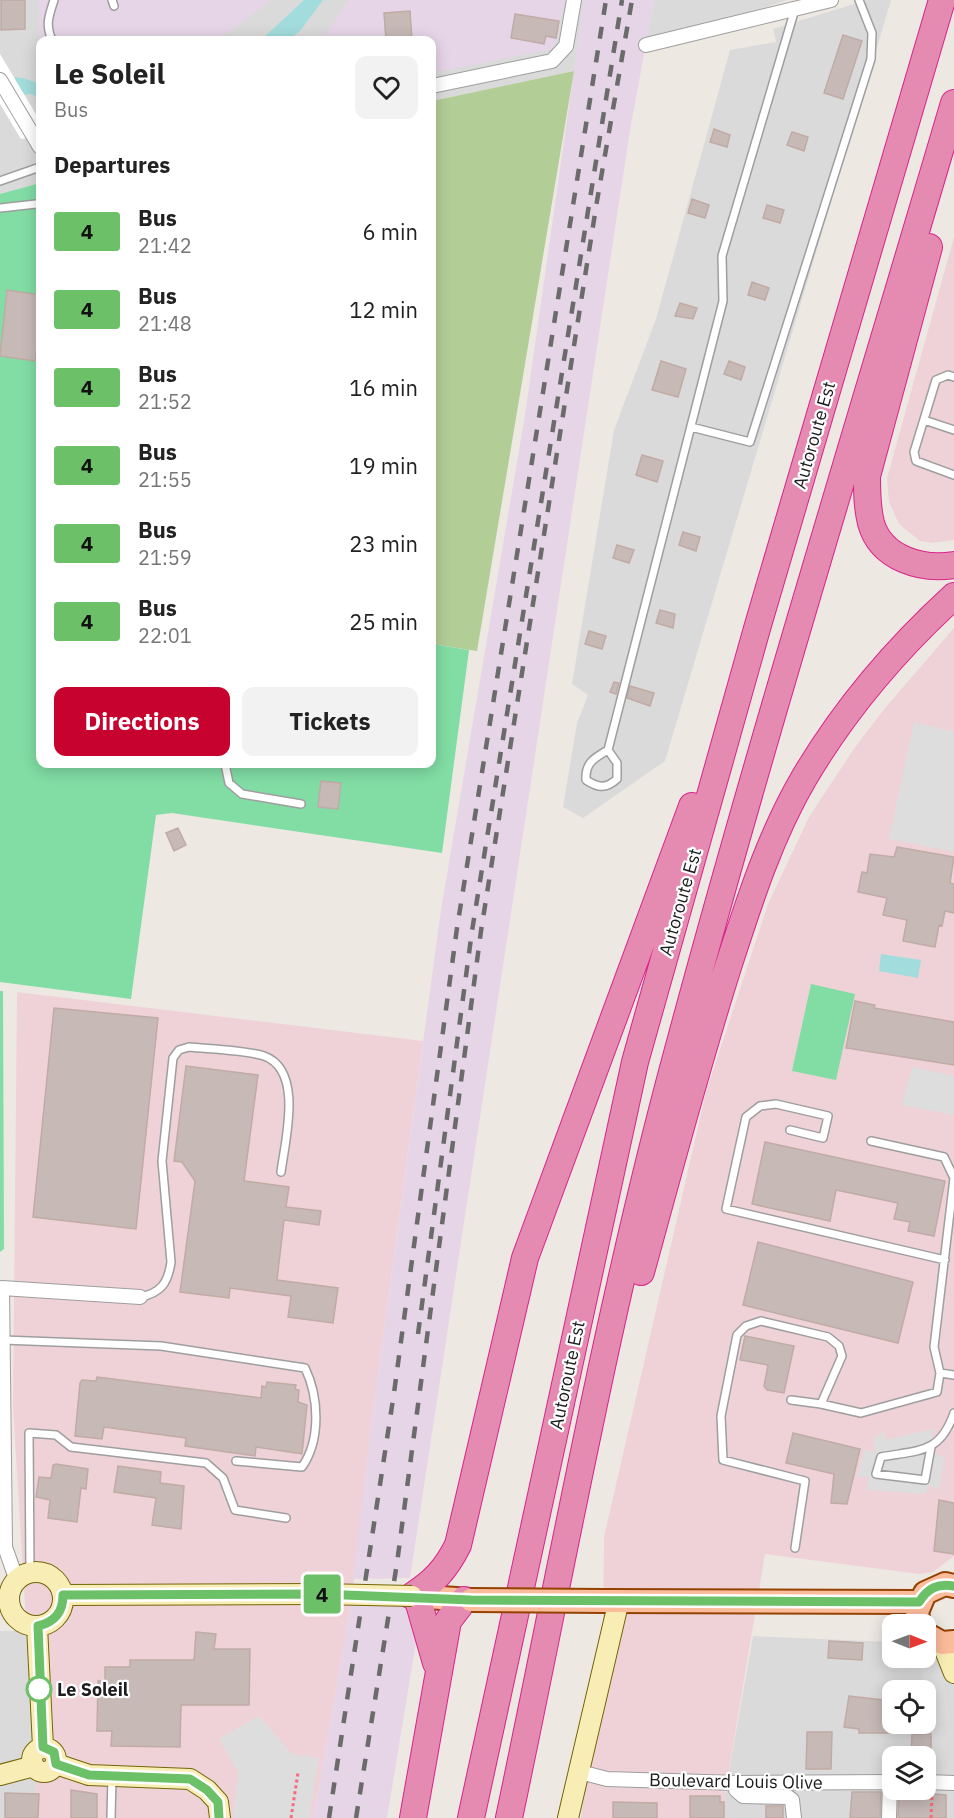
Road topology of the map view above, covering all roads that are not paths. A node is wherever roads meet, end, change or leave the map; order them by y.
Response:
1 (54, 0) edge
2 (574, 0) edge
3 (831, 0) edge
4 (859, 0) edge
5 (942, 0) edge
6 (795, 9) junction
7 (50, 36) edge
8 (646, 45) dead end
9 (0, 80) edge
10 (436, 85) edge
11 (954, 103) edge
12 (36, 139) edge
13 (954, 151) edge
14 (36, 168) edge
15 (0, 181) edge
16 (36, 203) edge
17 (0, 208) edge
18 (954, 377) edge
19 (924, 420) junction
20 (691, 427) junction
21 (954, 430) edge
22 (954, 475) edge
23 (954, 565) edge
24 (954, 596) edge
25 (758, 626) junction
26 (608, 750) junction
27 (226, 768) edge
28 (301, 804) dead end
29 (790, 1130) dead end
30 (871, 1141) dead end
31 (281, 1172) dead end
32 (945, 1260) junction
33 (1, 1286) edge
34 (140, 1297) joint
35 (3, 1340) junction
36 (940, 1373) junction
37 (954, 1375) edge
38 (791, 1400) dead end
39 (821, 1404) junction
40 (954, 1413) edge
41 (931, 1448) junction
42 (236, 1461) dead end
43 (286, 1518) dead end
44 (571, 1524) junction
45 (795, 1548) dead end
46 (23, 1577) junction
47 (951, 1582) edge
48 (63, 1595) junction
49 (415, 1597) junction
50 (467, 1600) junction
51 (612, 1600) junction
52 (919, 1602) junction
53 (917, 1614) edge
54 (38, 1626) junction
55 (940, 1640) edge
56 (954, 1673) edge
57 (438, 1675) junction
58 (43, 1747) junction
59 (56, 1764) junction
60 (34, 1766) junction
61 (580, 1772) junction
62 (0, 1775) edge
63 (112, 1777) junction
64 (882, 1782) edge
65 (737, 1783) junction
66 (936, 1783) edge
67 (954, 1783) edge
68 (890, 1800) edge
69 (111, 1818) edge
70 (219, 1818) edge
71 (413, 1818) edge
72 (471, 1818) edge
73 (509, 1818) edge
74 (568, 1818) edge
75 (794, 1818) edge
76 (889, 1818) edge

1 - 7 lane
2 - 10 street
3 - 6 street
4 - 20 lane
5 - 25 highway, Autoroute Est
6 - 8 street
6 - 20 lane
9 - 12 street
11 - 44 highway, Autoroute Est
13 - 23 highway
14 - 15 lane
16 - 17 lane
18 - 19 lane
19 - 21 lane
19 - 22 lane
20 - 26 lane
24 - 44 highway
25 - 49 highway
25 - 72 highway, Autoroute Est
26 - 26 lane
27 - 28 lane
29 - 32 lane
30 - 32 lane
31 - 34 lane
32 - 36 lane
33 - 34 street
33 - 35 street
35 - 42 lane
35 - 46 street
36 - 37 lane
36 - 39 lane
38 - 39 lane
39 - 45 lane
40 - 41 lane
41 - 41 lane
43 - 46 lane
44 - 73 highway, Autoroute Est
46 - 48 main road
46 - 54 main road
47 - 52 main road
48 - 49 main road, bridge
48 - 54 main road
49 - 50 main road
49 - 57 highway
50 - 51 main road, bridge
50 - 57 highway
51 - 52 main road
51 - 61 main road
52 - 53 main road
54 - 58 main road
55 - 56 main road
57 - 71 highway
58 - 59 main road
58 - 60 main road
59 - 60 main road
59 - 63 main road
60 - 62 main road
61 - 65 street, Boulevard Louis Olive
61 - 74 main road
63 - 69 lane
63 - 70 main road
64 - 65 street, Boulevard Louis Olive
65 - 75 street
66 - 67 street
68 - 76 street

